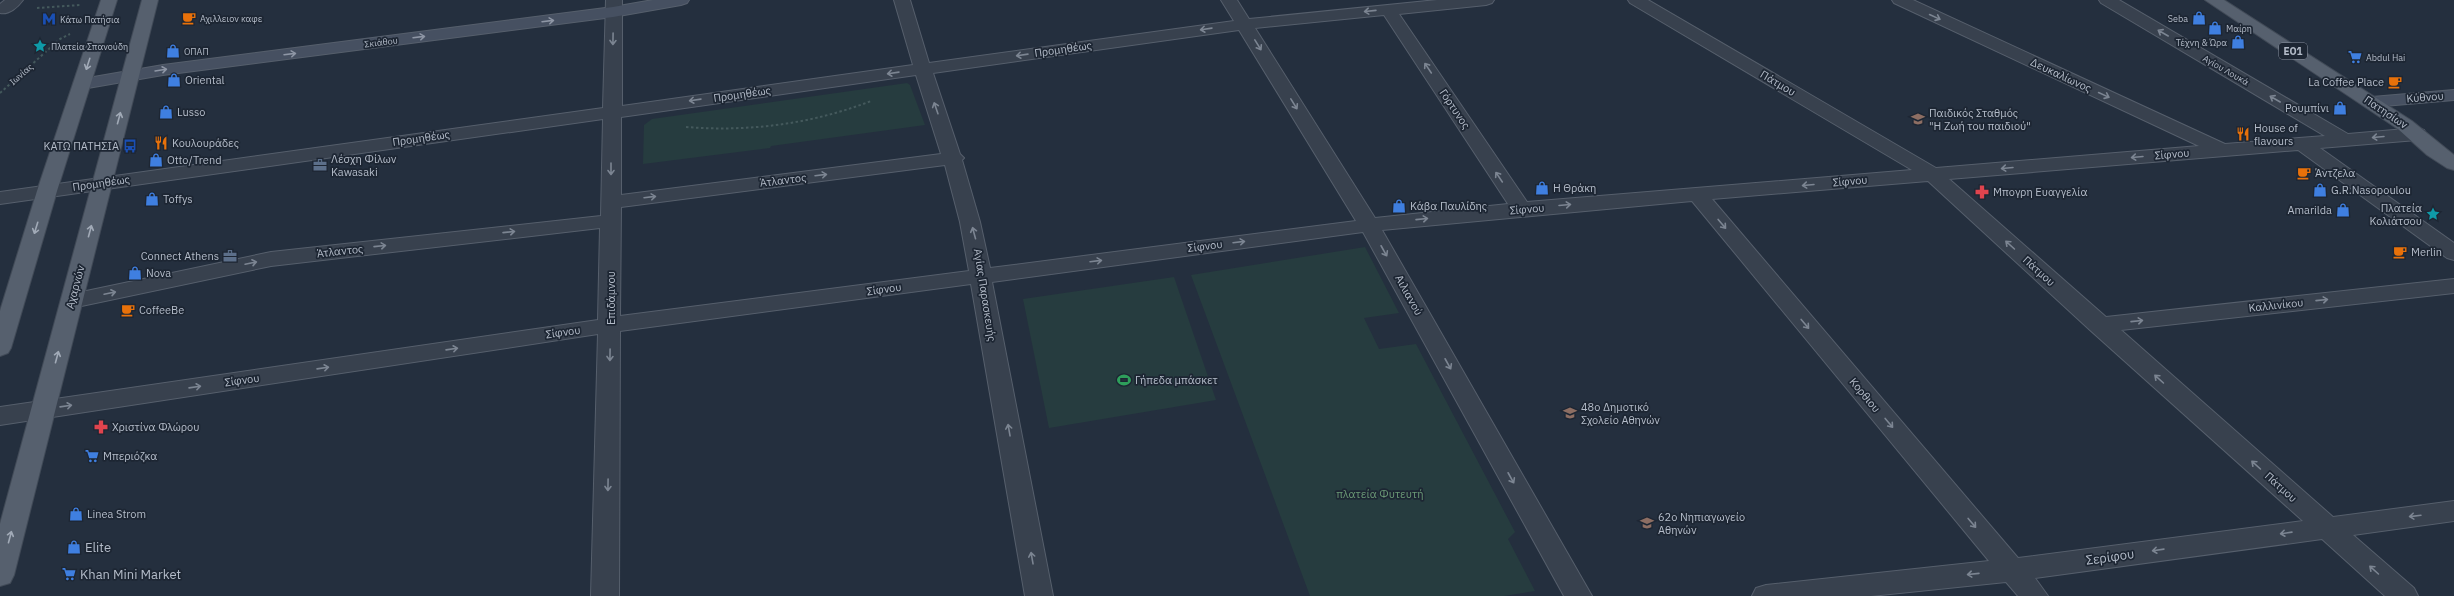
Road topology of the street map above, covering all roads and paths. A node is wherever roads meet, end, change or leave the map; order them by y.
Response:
1 (150, 0) edge
2 (681, 0) edge
3 (902, 0) edge
4 (1229, 0) edge
5 (1486, 0) edge
6 (1636, 0) edge
7 (1900, 0) edge
8 (2107, 0) edge
9 (2214, 0) edge
10 (614, 6) edge
11 (107, 7) edge
12 (34, 8) dead end
13 (1388, 9) junction
14 (1245, 24) junction
15 (922, 68) junction
16 (131, 75) junction
17 (82, 84) junction
18 (0, 93) edge
19 (2454, 95) edge
20 (2372, 102) junction
21 (611, 112) junction
22 (2416, 134) junction
23 (2345, 140) junction
24 (2301, 143) junction
25 (2221, 150) junction
26 (954, 158) junction
27 (2454, 164) edge
28 (1932, 174) junction
29 (103, 183) junction
30 (47, 191) junction
31 (1697, 194) junction
32 (0, 198) edge
33 (1521, 209) junction
34 (611, 212) junction
35 (1369, 225) junction
36 (2454, 254) edge
37 (980, 276) junction
38 (2454, 286) edge
39 (72, 301) junction
40 (611, 325) junction
41 (2098, 325) junction
42 (0, 348) edge
43 (43, 409) junction
44 (0, 416) edge
45 (2454, 511) edge
46 (2326, 527) junction
47 (2012, 570) junction
48 (0, 575) edge
49 (605, 596) edge
50 (1039, 596) edge
51 (1578, 596) edge
52 (1766, 596) edge
53 (2034, 596) edge
54 (2404, 596) edge

1 - 16 main road, Αχαρνών
2 - 10 street, Σκιάθου
3 - 15 street, Αγίας Παρασκευής
4 - 14 street, Αιλιανού
5 - 13 street, Προμηθέως
6 - 28 street, Πάτμου
7 -> 25 street, Δευκαλίωνος
23 -> 8 street, Αγίου Λουκά
9 - 20 main road, Πατησίων / ΕΟ1
16 -> 10 street, Σκιάθου
10 -> 21 street, Επιδάμνου
11 - 12 path
11 -> 17 main road
11 - 18 path, Ιωνίας
13 -> 14 street, Προμηθέως
33 -> 13 street, Γόρτυνος
14 -> 15 street, Προμηθέως
14 -> 35 street, Αιλιανού
15 -> 21 street, Προμηθέως
26 -> 15 street, Αγίας Παρασκευής
16 - 17 street, Σκιάθου
29 -> 16 main road, Αχαρνών
17 - 30 main road
19 - 20 street, Κύθνου
20 - 22 main road, Πατησίων / ΕΟ1
21 - 29 street, Προμηθέως
21 -> 34 street, Επιδάμνου
22 -> 23 street, Σίφνου
22 - 27 main road, Πατησίων / ΕΟ1
23 - 24 street, Σίφνου
24 - 25 street, Σίφνου
24 - 36 street
25 -> 28 street, Σίφνου
34 -> 26 street, Άτλαντος
37 -> 26 street, Αγίας Παρασκευής
28 -> 31 street, Σίφνου
41 -> 28 street, Πάτμου
29 - 30 street, Προμηθέως
39 -> 29 main road, Αχαρνών
30 - 32 street, Προμηθέως
30 -> 42 main road
33 -> 31 street, Σίφνου
31 -> 47 street, Κορθιου
35 -> 33 street, Σίφνου
39 -> 34 street, Άτλαντος
34 - 40 street, Επιδάμνου
37 -> 35 street, Σίφνου
35 -> 51 street, Αιλιανού
37 - 40 street, Σίφνου
50 -> 37 street, Αγίας Παρασκευής
41 -> 38 street, Καλλινίκου
43 -> 39 main road, Αχαρνών
43 -> 40 street, Σίφνου
40 -> 49 street, Επιδάμνου
46 -> 41 street, Πάτμου
43 - 44 street, Σίφνου
48 -> 43 main road, Αχαρνών
45 -> 46 street, Σερίφου
46 -> 47 street, Σερίφου
54 -> 46 street, Πάτμου
47 -> 52 street, Σερίφου
47 - 53 street, Κορθιου

